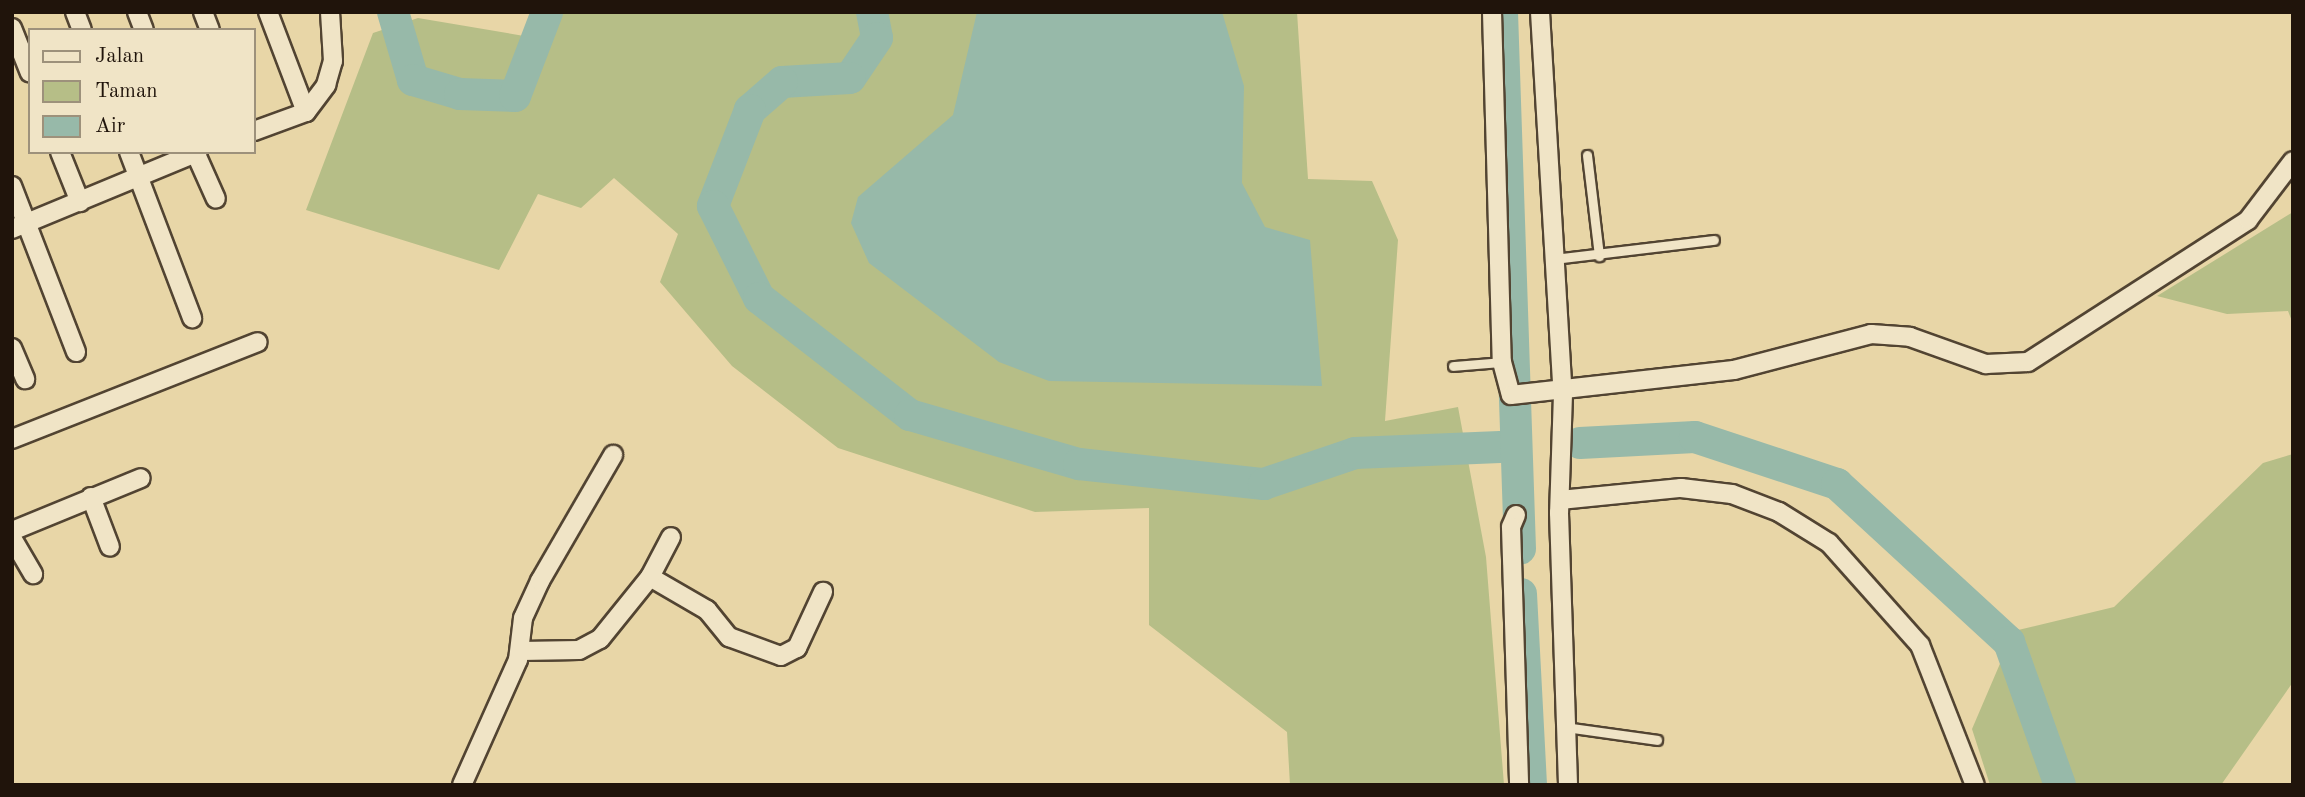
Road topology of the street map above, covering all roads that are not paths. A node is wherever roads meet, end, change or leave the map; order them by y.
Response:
1 (268, 12) edge
2 (331, 12) edge
3 (1492, 12) edge
4 (1540, 12) edge
5 (12, 28) edge
6 (28, 68) edge
7 (306, 112) junction
8 (256, 130) edge
9 (61, 154) edge
10 (130, 154) edge
11 (194, 154) edge
12 (196, 154) edge
13 (1587, 155) dead end
14 (2293, 161) edge
15 (138, 178) junction
16 (12, 186) edge
17 (216, 199) dead end
18 (80, 202) junction
19 (20, 227) edge
20 (1714, 240) dead end
21 (1599, 256) junction
22 (1554, 260) junction
23 (192, 318) dead end
24 (258, 342) dead end
25 (12, 348) edge
26 (76, 352) dead end
27 (1502, 362) junction
28 (1453, 366) dead end
29 (25, 379) dead end
30 (1558, 400) junction
31 (12, 439) edge
32 (613, 455) dead end
33 (141, 478) dead end
34 (1560, 493) junction
35 (91, 497) junction
36 (1516, 515) dead end
37 (12, 531) edge
38 (671, 537) dead end
39 (12, 538) edge
40 (110, 547) dead end
41 (33, 574) dead end
42 (650, 577) junction
43 (823, 593) dead end
44 (521, 651) junction
45 (1566, 727) junction
46 (1657, 740) dead end
47 (462, 785) edge
48 (1519, 785) edge
49 (1569, 785) edge
50 (1975, 785) edge

1 - 7 street
2 - 7 street
3 - 27 street
4 - 22 street
5 - 6 street
7 - 8 street
9 - 18 street
10 - 15 street
11 - 15 street
12 - 17 street
13 - 21 lane
14 - 30 street
15 - 18 street
15 - 23 street
16 - 19 street
18 - 19 street
19 - 26 street
20 - 21 lane
21 - 22 lane
22 - 30 street
24 - 31 street
25 - 29 street
27 - 28 lane
27 - 30 street
30 - 34 street
32 - 44 street
33 - 35 street
34 - 45 street
34 - 50 street
35 - 37 street
35 - 40 street
36 - 48 street
38 - 42 street
39 - 41 street
42 - 43 street
42 - 44 street
44 - 47 street
45 - 46 lane
45 - 49 street

